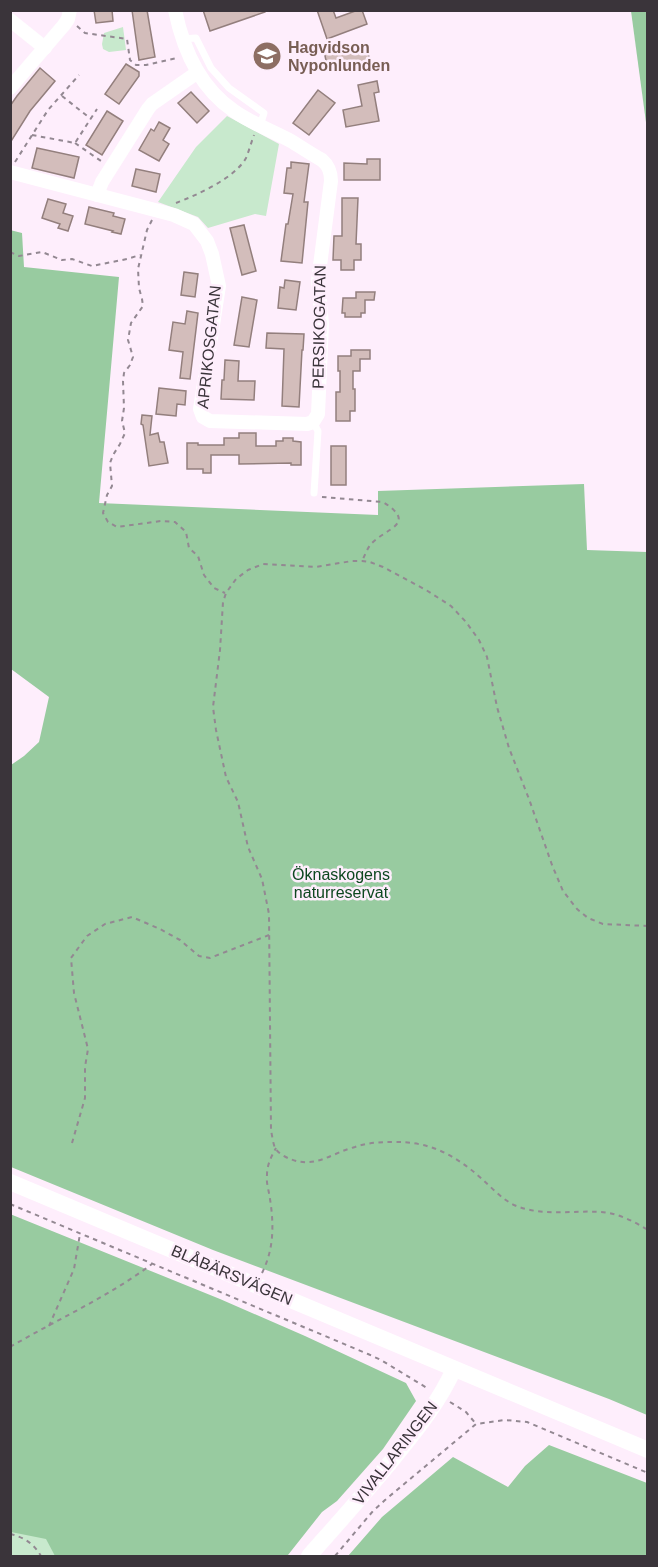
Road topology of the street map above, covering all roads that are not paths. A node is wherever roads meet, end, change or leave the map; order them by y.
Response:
1 (175, 10) edge
2 (69, 15) edge
3 (10, 20) edge
4 (182, 39) junction
5 (45, 48) junction
6 (198, 72) junction
7 (10, 88) edge
8 (260, 126) junction
9 (10, 171) edge
10 (97, 195) junction
11 (310, 423) junction
12 (314, 493) road end
13 (10, 1182) edge
14 (454, 1369) junction
15 (648, 1450) edge
16 (309, 1557) edge

1 - 4 street, PERSIKOGATAN
2 - 5 street
3 - 5 street
4 - 6 street, PERSIKOGATAN
4 - 8 lane
5 - 7 street
6 - 8 street, PERSIKOGATAN
6 - 10 street
8 - 11 street, PERSIKOGATAN
9 - 10 street, APRIKOSGATAN
10 - 11 street, APRIKOSGATAN
11 - 12 lane
13 - 14 street, BLÅBÄRSVÄGEN
14 - 15 street
14 - 16 street, VIVALLARINGEN

